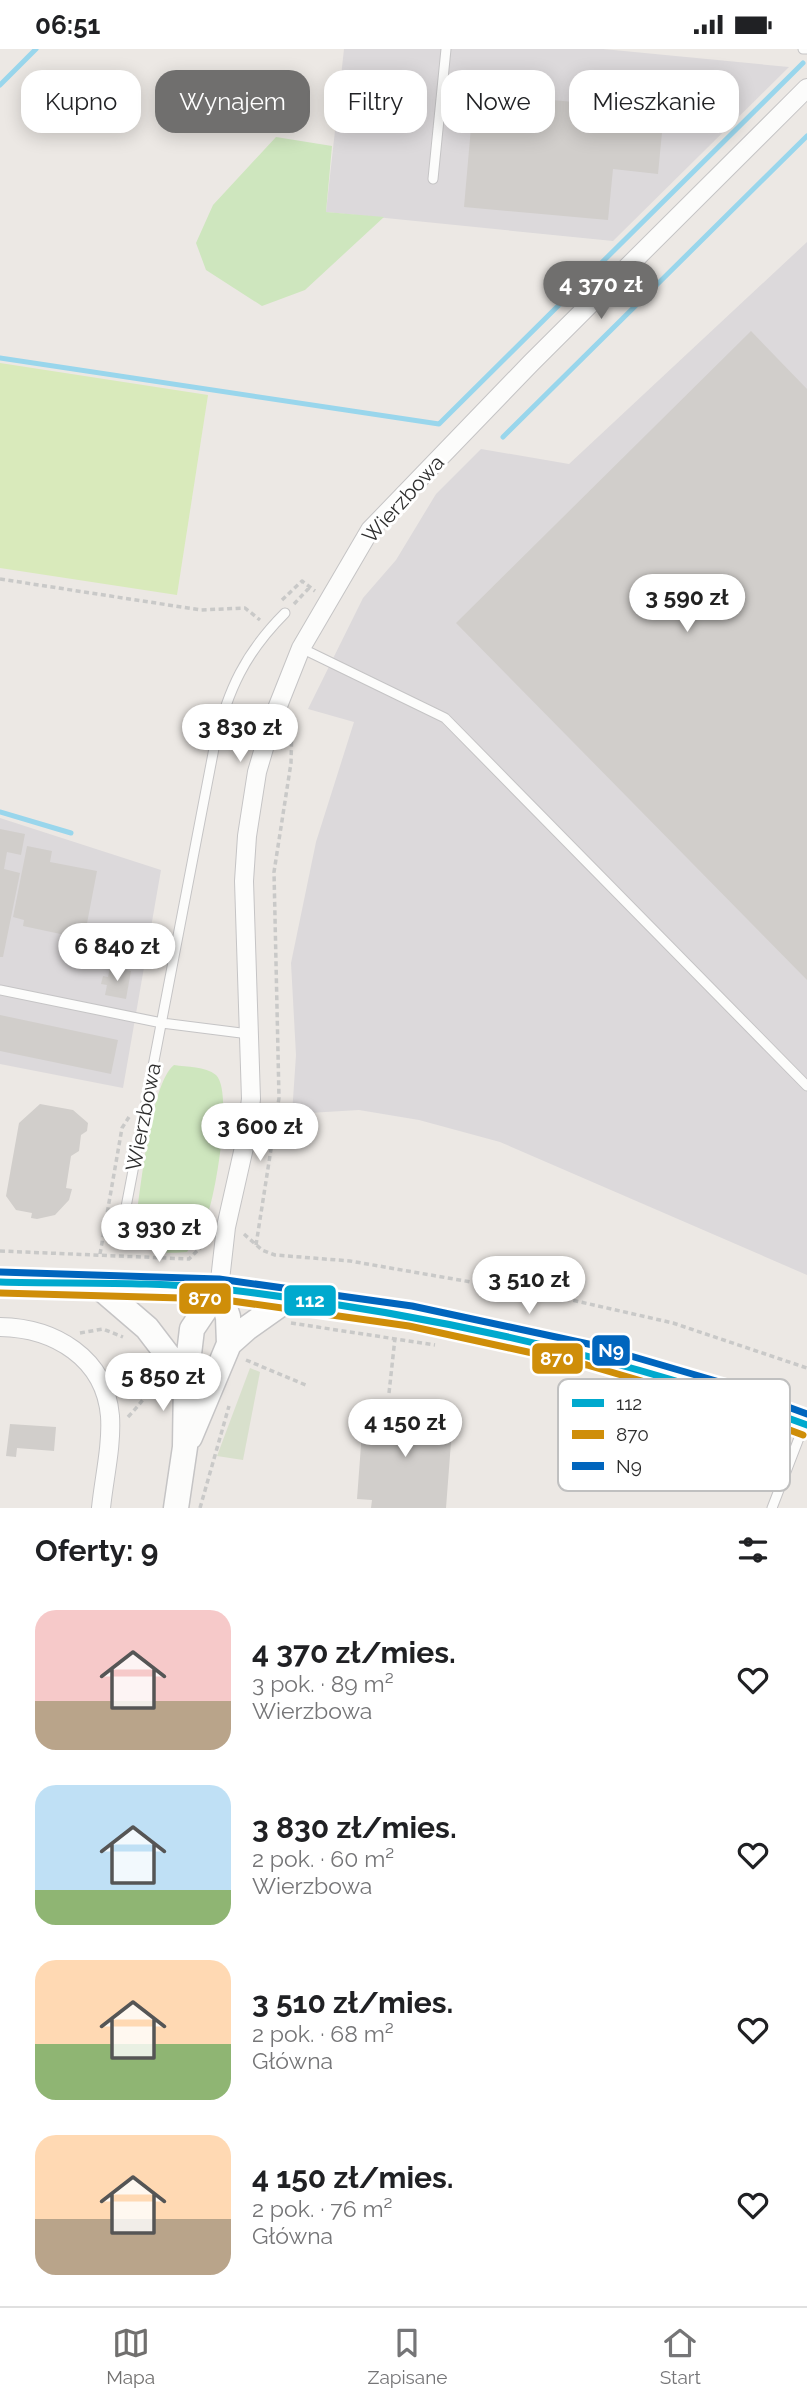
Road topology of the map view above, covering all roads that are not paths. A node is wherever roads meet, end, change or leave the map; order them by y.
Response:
1 (446, 49) edge
2 (807, 88) edge
3 (433, 179) dead end
4 (285, 613) road end
5 (301, 647) junction
6 (0, 991) edge
7 (162, 1023) junction
8 (249, 1034) junction
9 (807, 1086) edge
10 (140, 1239) dead end
11 (0, 1282) edge
12 (97, 1285) junction
13 (219, 1289) junction
14 (288, 1299) junction
15 (0, 1327) edge
16 (241, 1352) junction
17 (186, 1379) junction
18 (673, 1379) edge
19 (806, 1424) edge
20 (185, 1447) junction
21 (790, 1464) edge
22 (779, 1491) edge
23 (101, 1508) edge
24 (176, 1508) edge
25 (772, 1508) edge

1 - 3 lane
2 - 5 street, Wierzbowa
4 - 7 lane, Wierzbowa
5 - 8 street, Wierzbowa
5 - 9 lane
6 - 7 lane
7 - 8 lane
7 - 10 lane, Wierzbowa
8 - 13 street, Wierzbowa
11 - 12 main road
12 - 13 main road
12 - 17 main road
13 - 14 main road
13 - 16 main road
13 - 17 main road
14 - 16 main road
14 - 18 main road
15 - 23 street
16 - 20 main road
17 - 20 main road
19 - 21 lane
20 - 24 main road
22 - 25 lane

